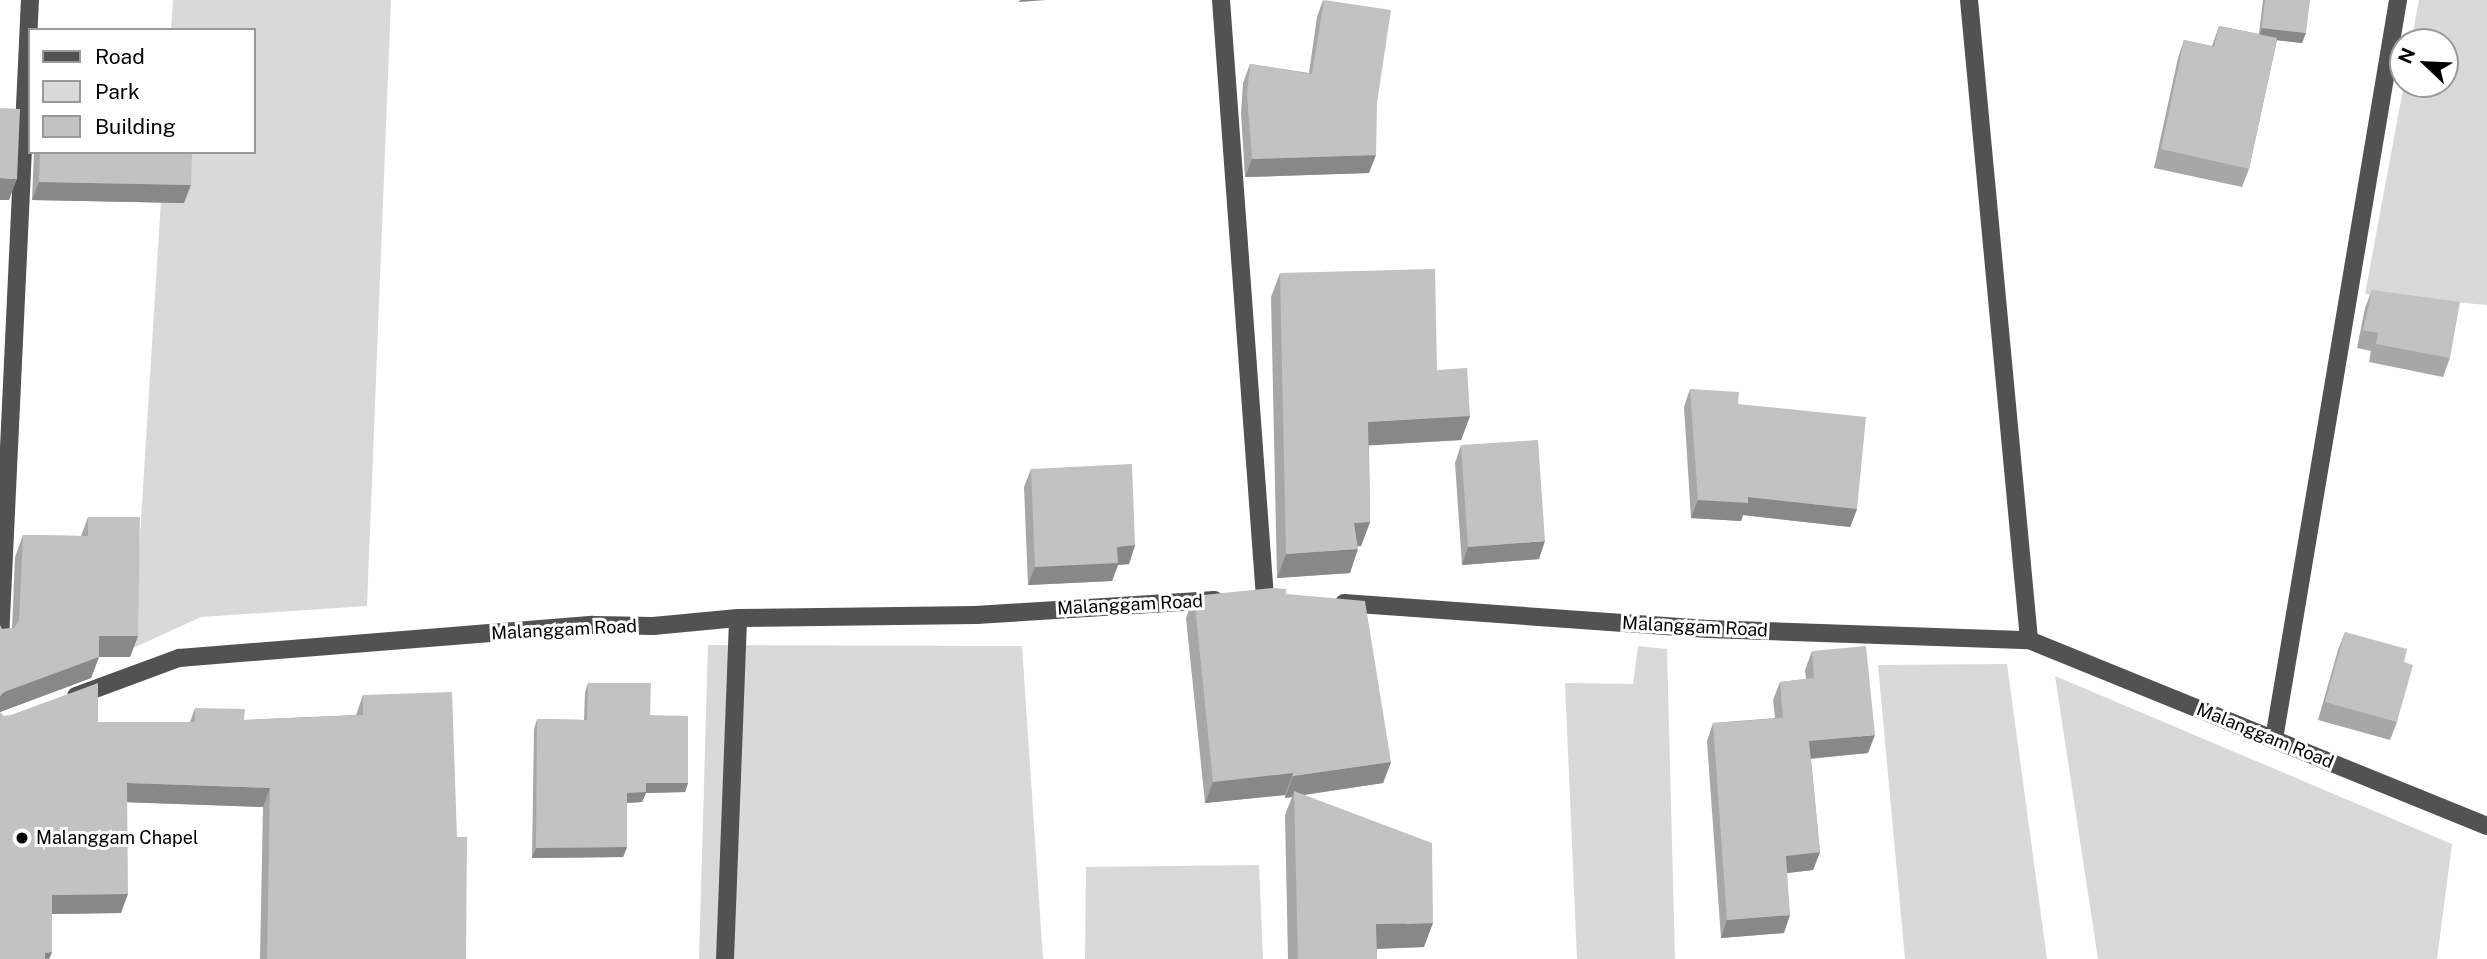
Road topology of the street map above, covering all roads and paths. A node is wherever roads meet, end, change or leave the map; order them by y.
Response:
1 (30, 0) edge
2 (1221, 0) edge
3 (1969, 0) edge
4 (2398, 0) edge
5 (29, 28) edge
6 (28, 43) edge
7 (1331, 602) edge
8 (737, 618) junction
9 (0, 640) edge
10 (2029, 640) junction
11 (64, 700) edge
12 (2274, 739) junction
13 (2487, 826) edge
14 (725, 959) edge

1 - 5 street
2 - 8 street, Malanggam Road
3 - 10 street
4 - 12 street
6 - 9 street
7 - 10 street, Malanggam Road
8 - 11 street, Malanggam Road
8 - 14 street
10 - 12 street, Malanggam Road
12 - 13 street, Malanggam Road

